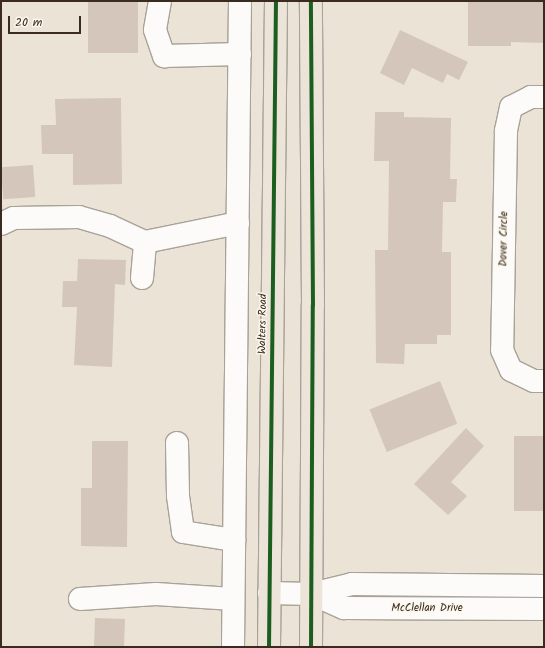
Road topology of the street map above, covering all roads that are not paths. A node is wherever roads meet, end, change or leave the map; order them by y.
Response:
1 (160, 1) edge
2 (240, 1) edge
3 (276, 1) edge
4 (311, 1) edge
5 (240, 54) junction
6 (544, 97) edge
7 (238, 223) junction
8 (1, 224) edge
9 (145, 242) junction
10 (142, 278) dead end
11 (544, 381) edge
12 (177, 443) dead end
13 (234, 540) junction
14 (544, 586) edge
15 (269, 593) junction
16 (312, 594) junction
17 (80, 599) dead end
18 (233, 599) junction
19 (544, 609) edge
20 (233, 647) edge
21 (269, 647) edge
22 (311, 647) edge

1 - 5 street
2 - 5 street
3 - 15 main road, Walters Road
4 - 16 main road
5 - 7 street
6 - 11 street, Dover Circle
7 - 9 street
7 - 13 street
8 - 9 street
9 - 10 street
12 - 13 street
13 - 18 street
14 - 16 street, McClellan Drive
15 - 16 street, McClellan Drive
15 - 21 main road, Walters Road
16 - 19 street, McClellan Drive
16 - 22 main road
17 - 18 street
18 - 20 street

